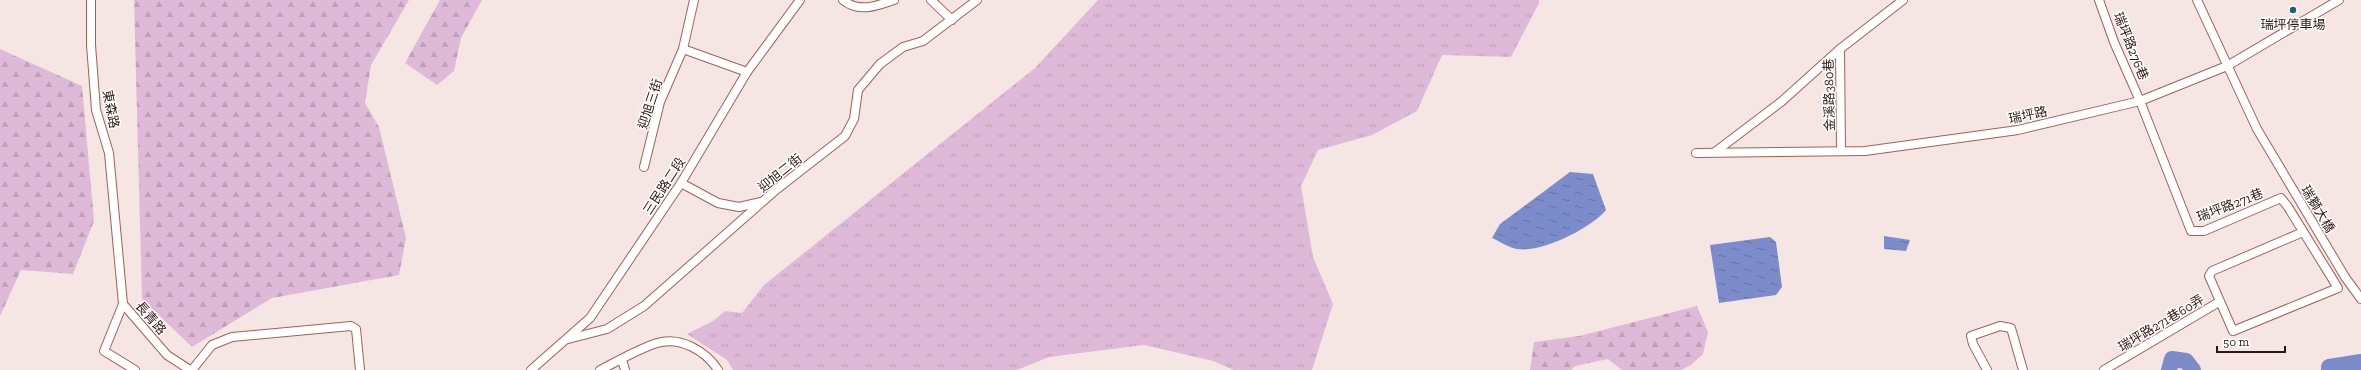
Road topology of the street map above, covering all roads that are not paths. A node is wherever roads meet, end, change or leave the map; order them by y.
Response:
1 (91, 0) edge
2 (694, 0) edge
3 (800, 0) edge
4 (843, 0) edge
5 (894, 0) edge
6 (931, 0) edge
7 (977, 0) edge
8 (1903, 0) edge
9 (2099, 0) edge
10 (2197, 0) edge
11 (2339, 0) edge
12 (952, 20) junction
13 (683, 49) junction
14 (1840, 49) junction
15 (2228, 66) junction
16 (747, 72) junction
17 (2140, 101) junction
18 (1841, 149) junction
19 (1715, 152) junction
20 (1696, 153) dead end
21 (644, 167) dead end
22 (681, 183) junction
23 (763, 201) junction
24 (114, 221) joint
25 (2303, 232) junction
26 (2361, 299) edge
27 (2219, 302) junction
28 (123, 304) junction
29 (568, 339) junction
30 (622, 360) junction
31 (122, 367) edge
32 (135, 370) edge
33 (191, 370) edge
34 (360, 370) edge
35 (531, 370) edge
36 (600, 370) edge
37 (625, 370) edge
38 (718, 370) edge
39 (1987, 370) edge
40 (2024, 370) edge
41 (2104, 370) edge

1 - 24 street, 東森路
2 - 13 street, 迎旭三街
3 - 16 street, 三民路二段
4 - 5 street
6 - 12 street
7 - 12 street, 迎旭二街
8 - 14 street, 金溪路380巷
9 - 17 street, 瑞坪路276巷
10 - 15 street, 瑞獅大橋
11 - 15 street, 瑞坪路
12 - 23 street, 迎旭二街
13 - 16 street
13 - 21 street, 迎旭三街
14 - 18 street, 金溪路380巷
14 - 19 street
15 - 17 street, 瑞坪路
15 - 26 street, 瑞獅大橋
16 - 22 street, 三民路二段
17 - 18 street, 瑞坪路
17 - 25 street, 瑞坪路271巷
18 - 19 street, 瑞坪路
19 - 20 street, 瑞坪路
22 - 23 street
22 - 29 street, 三民路二段
23 - 29 street, 迎旭二街
24 - 28 street, 長青路
25 - 27 street, 瑞坪路271巷60弄
25 - 27 street
27 - 41 street, 瑞坪路271巷60弄
28 - 31 street
28 - 33 street, 長青路
29 - 35 street, 三民路二段
30 - 36 street
30 - 37 street
30 - 38 street
31 - 32 street
33 - 34 street
39 - 40 street

